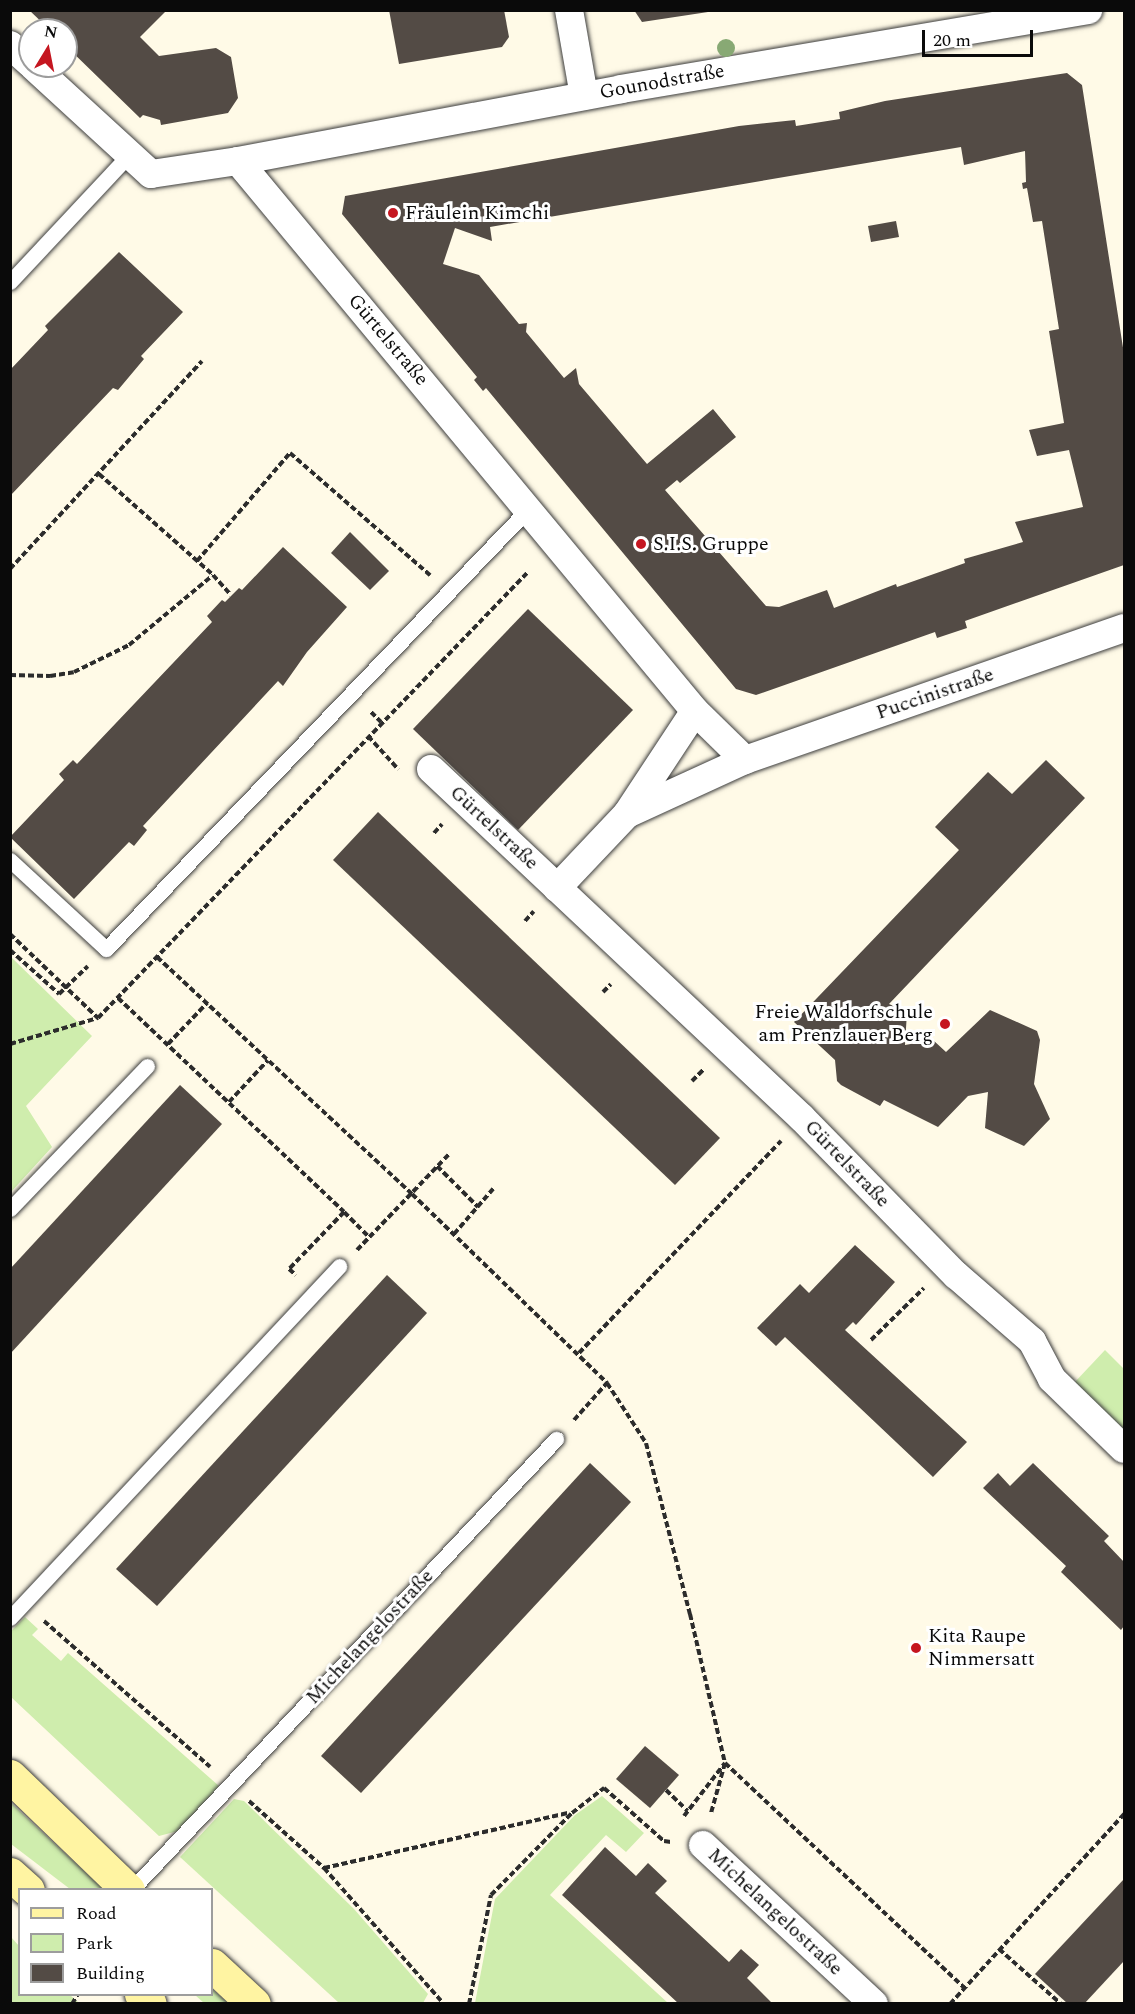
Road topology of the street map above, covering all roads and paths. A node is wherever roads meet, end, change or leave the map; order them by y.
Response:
1 (569, 10) edge
2 (1088, 10) edge
3 (46, 78) edge
4 (584, 96) junction
5 (129, 155) junction
6 (237, 161) junction
7 (10, 282) edge
8 (202, 361) dead end
9 (99, 474) junction
10 (529, 508) junction
11 (197, 561) junction
12 (10, 569) edge
13 (527, 573) dead end
14 (213, 575) junction
15 (449, 592) junction
16 (231, 595) dead end
17 (1125, 628) edge
18 (10, 675) edge
19 (695, 711) junction
20 (368, 736) junction
21 (745, 760) junction
22 (418, 773) joint
23 (627, 814) junction
24 (10, 860) edge
25 (558, 888) junction
26 (537, 907) dead end
27 (525, 921) dead end
28 (10, 934) edge
29 (10, 950) edge
30 (157, 957) junction
31 (614, 981) dead end
32 (66, 986) junction
33 (603, 992) dead end
34 (118, 998) junction
35 (207, 1004) junction
36 (98, 1018) junction
37 (10, 1044) edge
38 (168, 1044) junction
39 (268, 1060) junction
40 (147, 1066) joint
41 (705, 1068) dead end
42 (692, 1081) dead end
43 (229, 1102) junction
44 (802, 1118) junction
45 (450, 1153) dead end
46 (437, 1167) junction
47 (493, 1190) dead end
48 (412, 1194) junction
49 (478, 1207) junction
50 (10, 1209) edge
51 (344, 1212) junction
52 (454, 1234) junction
53 (369, 1237) junction
54 (339, 1266) joint
55 (929, 1283) dead end
56 (315, 1291) junction
57 (871, 1340) dead end
58 (579, 1353) junction
59 (607, 1383) junction
60 (555, 1439) joint
61 (1125, 1449) edge
62 (24, 1604) junction
63 (10, 1618) edge
64 (725, 1763) junction
65 (10, 1776) edge
66 (231, 1785) junction
67 (666, 1790) dead end
68 (688, 1811) junction
69 (572, 1813) junction
70 (1125, 1814) edge
71 (682, 1818) dead end
72 (670, 1834) dead end
73 (664, 1841) junction
74 (703, 1845) junction
75 (324, 1868) junction
76 (10, 1874) edge
77 (26, 1888) edge
78 (128, 1888) edge
79 (132, 1888) edge
80 (999, 1949) junction
81 (213, 1966) edge
82 (965, 1988) junction
83 (254, 2004) edge
84 (444, 2004) edge
85 (469, 2004) edge
86 (873, 2004) edge
87 (950, 2004) edge
88 (1061, 2004) edge

1 - 4 street
2 - 4 street, Gounodstraße
3 - 5 street
4 - 6 street, Gounodstraße
5 - 6 street
5 - 7 lane
6 - 10 street, Gürtelstraße
8 - 9 path
9 - 11 path
9 - 12 path
10 - 15 lane
10 - 19 street, Gürtelstraße
11 - 14 path
11 - 15 path
13 - 20 path
14 - 16 path
14 - 18 path
15 - 24 lane
17 - 21 street, Puccinistraße
19 - 21 street, Gürtelstraße
19 - 23 street
20 - 22 path
20 - 30 path
21 - 23 street
22 - 25 street, Gürtelstraße
23 - 25 street
25 - 44 street, Gürtelstraße
26 - 27 path
28 - 32 path
29 - 32 path
30 - 34 path
30 - 35 path
31 - 33 path
32 - 36 path
34 - 36 path
34 - 38 path
35 - 38 path
35 - 39 path
36 - 37 path
38 - 40 path
38 - 43 path
39 - 43 path
39 - 48 path
40 - 50 lane
41 - 42 path
43 - 51 path
44 - 58 path
44 - 61 street, Gürtelstraße
45 - 46 path
46 - 48 path
46 - 49 path
47 - 49 path
48 - 52 path
48 - 53 path
49 - 52 path
51 - 53 path
51 - 56 path
52 - 58 path
53 - 54 path
54 - 56 lane
55 - 57 path
56 - 62 lane
58 - 59 path
59 - 60 path
59 - 64 path
60 - 66 lane, Michelangelostraße
62 - 63 lane
62 - 66 path
64 - 68 path
64 - 74 path
64 - 82 path
65 - 78 main road, Michelangelostraße
66 - 75 path
66 - 79 lane, Michelangelostraße
67 - 68 path
68 - 71 path
69 - 73 path
69 - 75 path
69 - 85 path
70 - 80 path
72 - 73 path
73 - 74 path
74 - 86 street, Michelangelostraße
75 - 84 path
76 - 77 main road
80 - 82 path
80 - 88 path
81 - 83 main road
82 - 87 path

